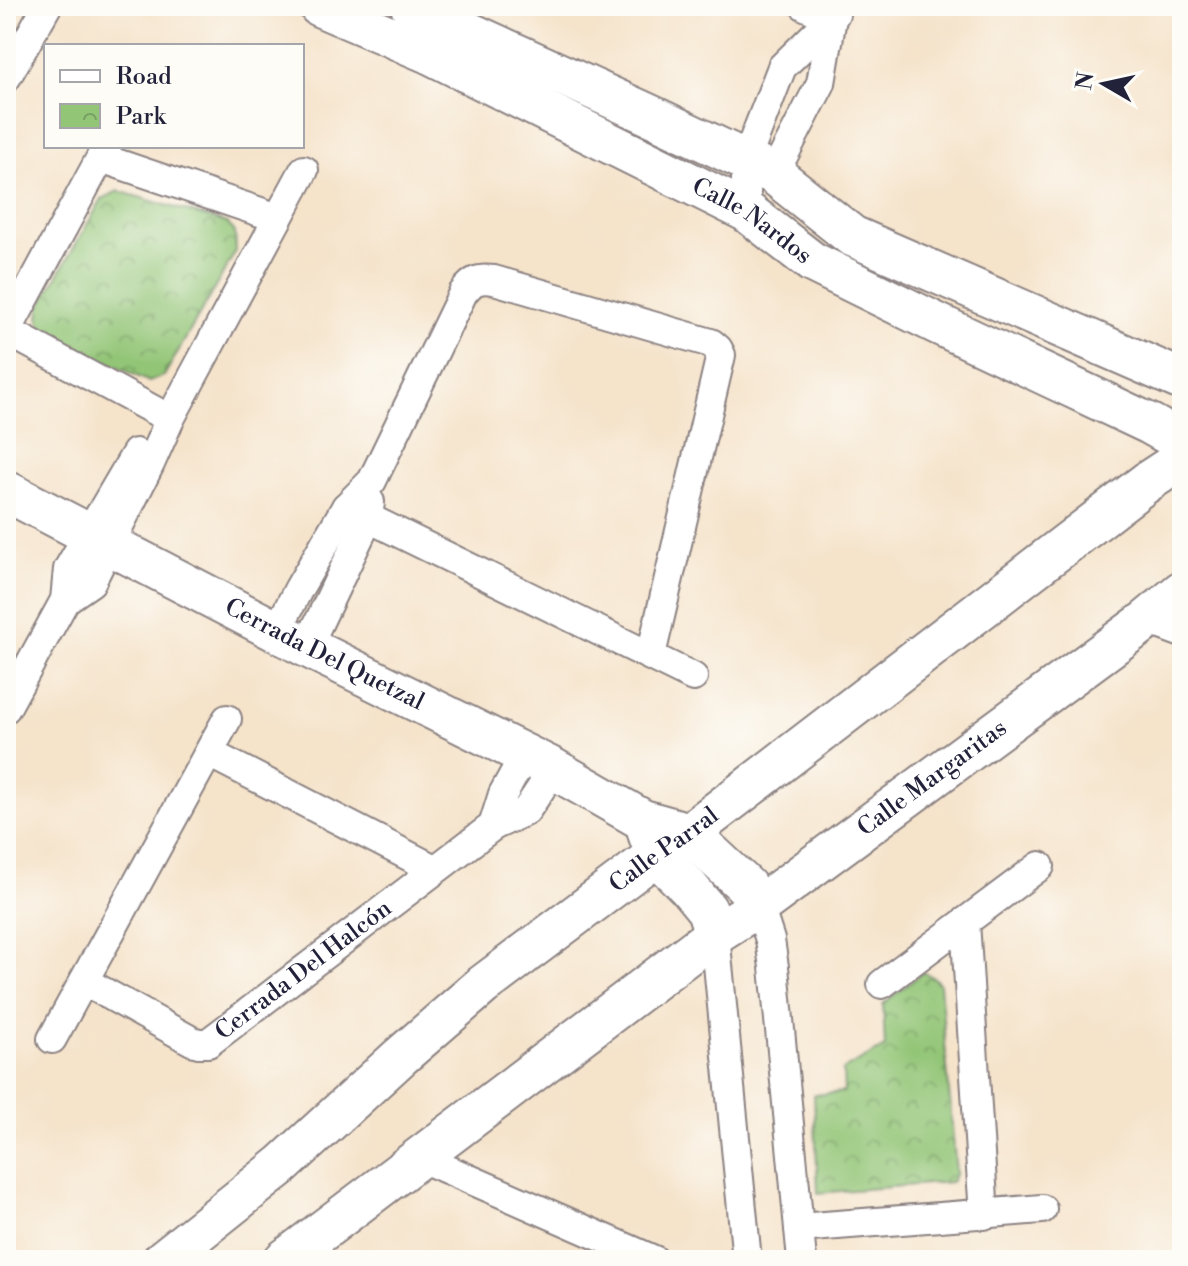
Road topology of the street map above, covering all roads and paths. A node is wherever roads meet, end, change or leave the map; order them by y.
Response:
1 (47, 6) edge
2 (319, 6) edge
3 (411, 6) edge
4 (805, 6) edge
5 (836, 12) edge
6 (6, 78) edge
7 (104, 152) edge
8 (760, 167) junction
9 (304, 170) dead end
10 (746, 211) junction
11 (278, 218) junction
12 (7, 332) edge
13 (1182, 380) edge
14 (170, 419) junction
15 (1166, 433) edge
16 (1170, 466) edge
17 (6, 491) edge
18 (357, 513) junction
19 (100, 539) junction
20 (1182, 591) edge
21 (1165, 626) edge
22 (292, 639) junction
23 (651, 655) junction
24 (16, 666) edge
25 (693, 677) dead end
26 (6, 708) edge
27 (227, 719) dead end
28 (209, 753) junction
29 (540, 762) junction
30 (689, 833) junction
31 (650, 838) junction
32 (1040, 866) dead end
33 (434, 869) junction
34 (759, 906) junction
35 (965, 922) junction
36 (715, 934) junction
37 (84, 981) junction
38 (882, 984) dead end
39 (52, 1039) dead end
40 (419, 1157) junction
41 (1042, 1209) dead end
42 (984, 1215) junction
43 (799, 1228) junction
44 (163, 1260) edge
45 (284, 1260) edge
46 (654, 1260) edge
47 (747, 1260) edge
48 (802, 1260) edge

1 - 6 street
2 - 10 street, Calle Nardos
3 - 8 street, Calle Nardos
4 - 5 street
5 - 8 street
5 - 8 street
7 - 11 street
7 - 12 street
8 - 10 street
8 - 13 street, Calle Nardos
9 - 11 street
10 - 15 street, Calle Nardos
11 - 14 street
12 - 14 street
14 - 19 street
15 - 16 street
16 - 30 street, Calle Parral
17 - 19 street, Cerrada Del Quetzal
18 - 22 street
18 - 23 street
18 - 23 street
19 - 22 street, Cerrada Del Quetzal
19 - 24 street
20 - 21 street, Calle Margaritas
21 - 34 street, Calle Margaritas
22 - 29 street, Cerrada Del Quetzal
23 - 25 street
24 - 26 street
27 - 28 street
28 - 33 street
28 - 37 street
29 - 31 street, Cerrada Del Quetzal
29 - 33 street, Cerrada Del Halcón
30 - 31 street, Calle Parral
30 - 34 street
31 - 36 street, Cerrada Del Quetzal
31 - 44 street, Calle Parral
32 - 35 street
33 - 37 street, Cerrada Del Halcón
34 - 36 street, Calle Margaritas
34 - 43 street
35 - 38 street
35 - 42 street
36 - 40 street, Calle Margaritas
36 - 47 street
37 - 39 street
40 - 45 street, Calle Margaritas
40 - 46 street
41 - 42 street
42 - 43 street
43 - 48 street

